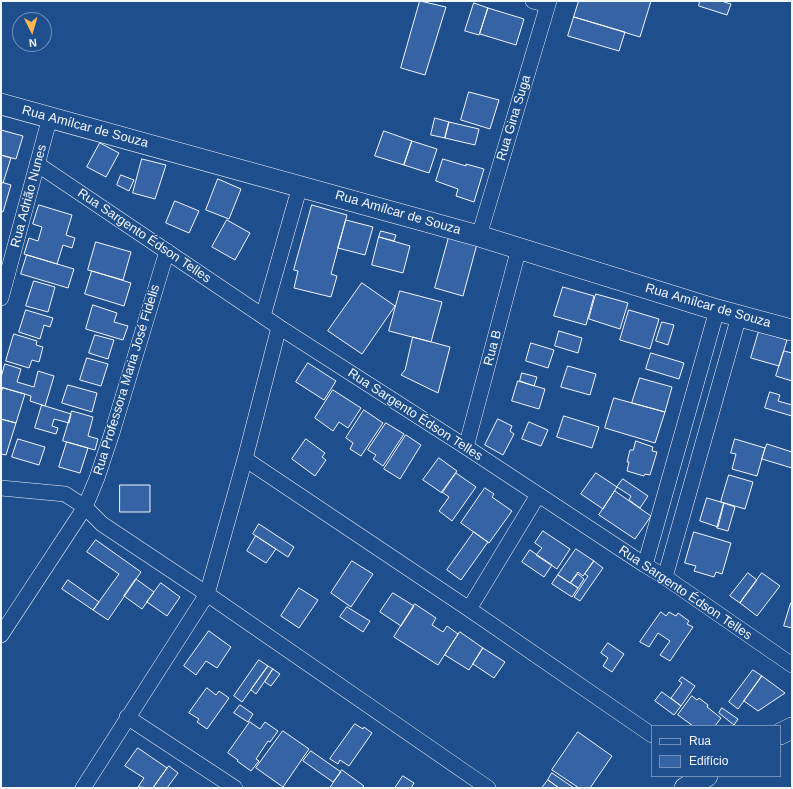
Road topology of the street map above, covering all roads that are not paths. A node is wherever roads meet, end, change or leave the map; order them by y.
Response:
1 (533, 1) edge
2 (548, 3) edge
3 (1, 104) edge
4 (50, 117) junction
5 (37, 164) junction
6 (300, 186) junction
7 (479, 236) junction
8 (519, 248) junction
9 (167, 251) junction
10 (1, 298) edge
11 (717, 310) junction
12 (263, 316) junction
13 (739, 316) junction
14 (279, 327) junction
15 (792, 330) edge
16 (687, 419) junction
17 (708, 425) junction
18 (466, 447) junction
19 (245, 459) junction
20 (1, 488) edge
21 (538, 495) junction
22 (85, 507) junction
23 (645, 565) junction
24 (665, 577) junction
25 (207, 594) junction
26 (469, 609) junction
27 (1, 635) edge
28 (792, 666) edge
29 (127, 717) junction
30 (792, 728) edge
31 (651, 734) edge
32 (781, 734) edge
33 (705, 777) edge
34 (83, 788) edge
35 (235, 788) edge
36 (488, 788) edge
37 (685, 788) edge

1 - 2 street
2 - 7 street, Rua Gina Suga
3 - 4 street, Rua Amílcar de Souza
4 - 5 street, Rua Adrião Nunes
4 - 6 street, Rua Amílcar de Souza
5 - 9 street, Rua Sargento Édson Telles
5 - 10 street, Rua Adrião Nunes
6 - 7 street, Rua Amílcar de Souza
6 - 12 street
7 - 8 street, Rua Amílcar de Souza
8 - 11 street, Rua Amílcar de Souza
8 - 18 street, Rua B
9 - 12 street, Rua Sargento Édson Telles
9 - 22 street, Rua Professora Maria José Fidelis
11 - 13 street, Rua Amílcar de Souza
11 - 16 street
12 - 14 street, Rua Sargento Édson Telles
13 - 15 street, Rua Amílcar de Souza
13 - 17 street
14 - 18 street, Rua Sargento Édson Telles
14 - 19 street
16 - 17 street
16 - 23 street
17 - 24 street
18 - 21 street, Rua Sargento Édson Telles
19 - 25 street
19 - 26 street
20 - 22 street
21 - 23 street, Rua Sargento Édson Telles
21 - 26 street
22 - 25 street
22 - 27 street, Rua Professora Maria José Fidelis
23 - 24 street, Rua Sargento Édson Telles
24 - 28 street, Rua Sargento Édson Telles
25 - 29 street
25 - 36 street
26 - 31 street
29 - 34 street
29 - 35 street
30 - 32 street
33 - 37 street

